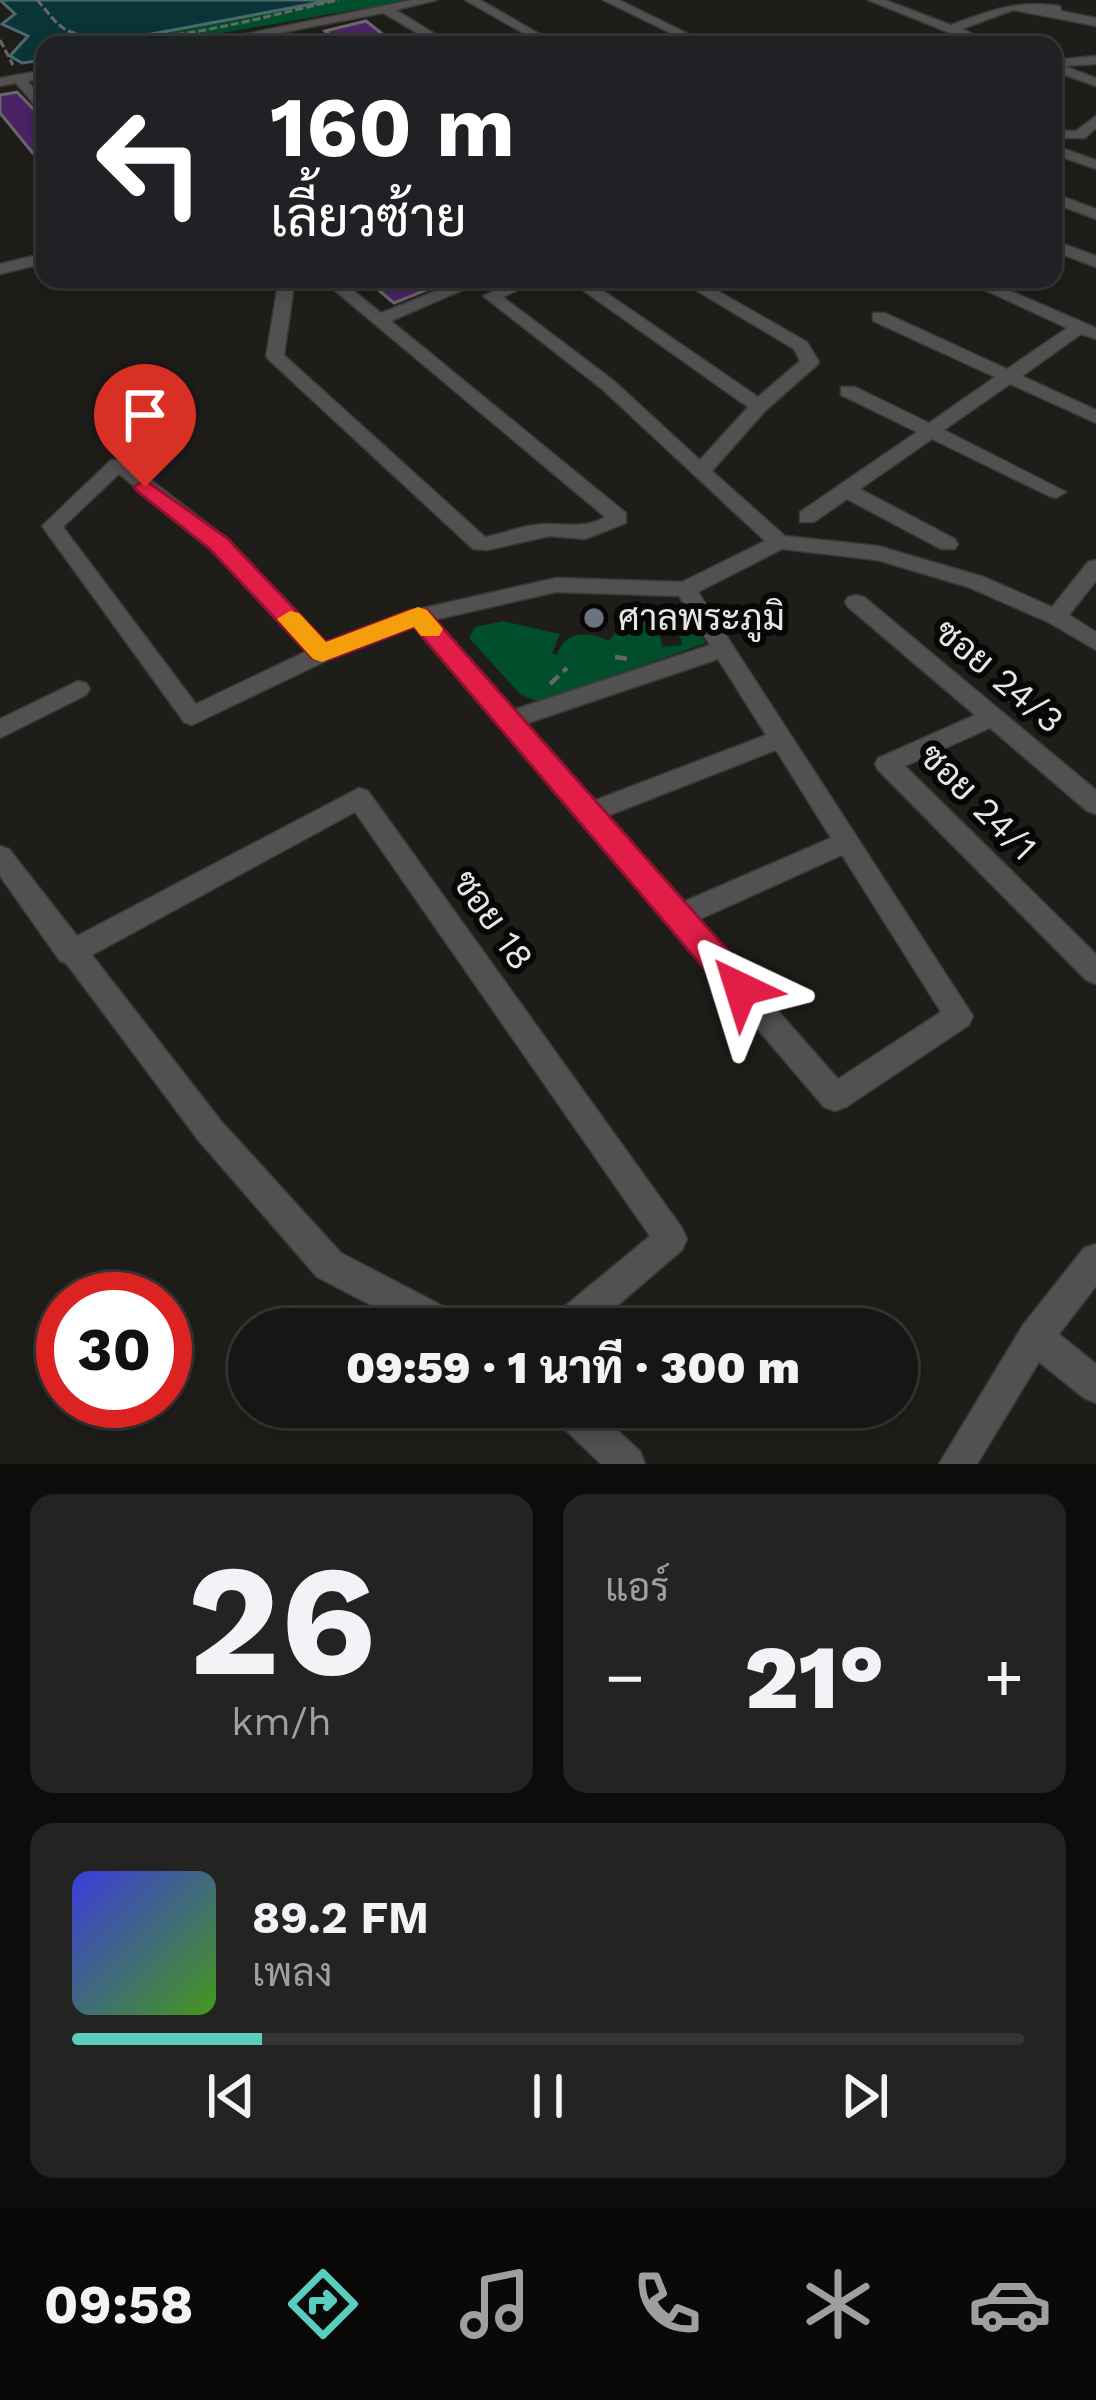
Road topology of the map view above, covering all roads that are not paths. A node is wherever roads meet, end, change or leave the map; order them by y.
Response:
1 (431, 0) edge
2 (471, 0) edge
3 (609, 0) edge
4 (874, 0) edge
5 (1017, 8) junction
6 (385, 9) junction
7 (1054, 11) junction
8 (1035, 14) junction
9 (1096, 20) edge
10 (291, 28) junction
11 (949, 29) junction
12 (247, 36) edge
13 (302, 36) edge
14 (432, 36) edge
15 (537, 36) edge
16 (686, 36) edge
17 (966, 36) edge
18 (976, 36) edge
19 (1096, 60) edge
20 (1062, 64) edge
21 (1062, 69) edge
22 (20, 73) junction
23 (36, 74) edge
24 (0, 82) edge
25 (1096, 82) edge
26 (36, 99) edge
27 (1095, 121) edge
28 (1062, 134) edge
29 (1062, 152) edge
30 (1096, 165) edge
31 (1062, 201) edge
32 (1096, 214) edge
33 (1062, 249) edge
34 (36, 260) edge
35 (1096, 262) edge
36 (0, 268) edge
37 (286, 288) edge
38 (340, 288) edge
39 (458, 288) edge
40 (511, 288) edge
41 (588, 288) edge
42 (700, 288) edge
43 (990, 288) edge
44 (879, 317) dead end
45 (379, 320) junction
46 (1088, 330) edge
47 (1009, 376) junction
48 (848, 391) dead end
49 (759, 406) junction
50 (1096, 417) edge
51 (932, 430) junction
52 (701, 471) junction
53 (846, 490) junction
54 (1056, 492) dead end
55 (807, 517) dead end
56 (779, 542) junction
57 (948, 544) dead end
58 (1094, 572) edge
59 (685, 589) junction
60 (856, 602) dead end
61 (418, 616) junction
62 (1057, 617) junction
63 (1096, 642) edge
64 (723, 649) junction
65 (322, 653) junction
66 (78, 689) dead end
67 (992, 717) junction
68 (509, 720) junction
69 (0, 729) edge
70 (780, 739) junction
71 (1096, 804) edge
72 (589, 813) junction
73 (844, 843) junction
74 (0, 856) edge
75 (679, 916) junction
76 (70, 953) junction
77 (1096, 972) edge
78 (1096, 1261) edge
79 (412, 1308) edge
80 (589, 1308) edge
81 (1035, 1337) junction
82 (1096, 1386) edge
83 (589, 1428) edge
84 (628, 1464) edge
85 (957, 1464) edge

1 - 6 street
2 - 15 street
3 - 16 street
4 - 11 street
5 - 7 street
5 - 8 street
5 - 11 street
6 - 10 street
6 - 14 street
7 - 8 street
7 - 9 street
8 - 18 street
10 - 12 street
10 - 13 street
11 - 17 street
19 - 20 street
21 - 25 street
22 - 23 street
22 - 24 street
22 - 26 street
27 - 28 street
29 - 30 street
31 - 32 street
33 - 35 street
34 - 36 street
37 - 45 street
38 - 45 street
39 - 45 street
40 - 52 street
41 - 49 street
42 - 49 street
43 - 46 street
44 - 47 street
46 - 47 street
47 - 50 street
47 - 51 street
48 - 51 street
49 - 52 street
51 - 53 street
51 - 54 street
52 - 56 street
53 - 55 street
53 - 57 street
56 - 59 street
56 - 62 street
58 - 62 street
59 - 61 street
59 - 64 street
60 - 67 street, ซอย 24/3
61 - 65 street
61 - 68 street
62 - 63 street
64 - 68 street
64 - 70 street
65 - 65 street
66 - 69 street
67 - 71 street, ซอย 24/3
67 - 77 street, ซอย 24/1
68 - 72 street
70 - 72 street
70 - 73 street
72 - 75 street
73 - 75 street
73 - 75 street
74 - 76 street
76 - 79 street
76 - 80 street, ซอย 18
78 - 81 street
81 - 82 street
81 - 85 street
83 - 84 street

